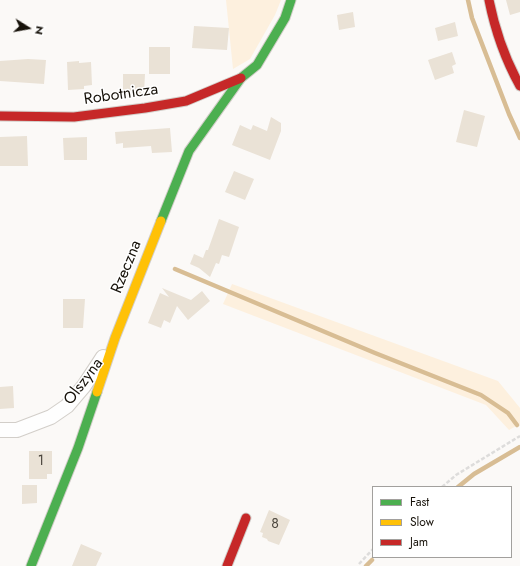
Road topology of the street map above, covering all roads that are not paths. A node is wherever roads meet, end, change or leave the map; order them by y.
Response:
1 (291, 0) edge
2 (489, 0) edge
3 (241, 78) junction
4 (520, 86) edge
5 (0, 116) edge
6 (115, 338) junction
7 (0, 430) edge
8 (246, 518) dead end
9 (31, 566) edge
10 (227, 566) edge

1 - 3 street, Rzeczna
2 - 4 street
3 - 5 street, Robotnicza
3 - 6 street, Rzeczna
6 - 7 street, Olszyna
6 - 9 street, Rzeczna
8 - 10 street

